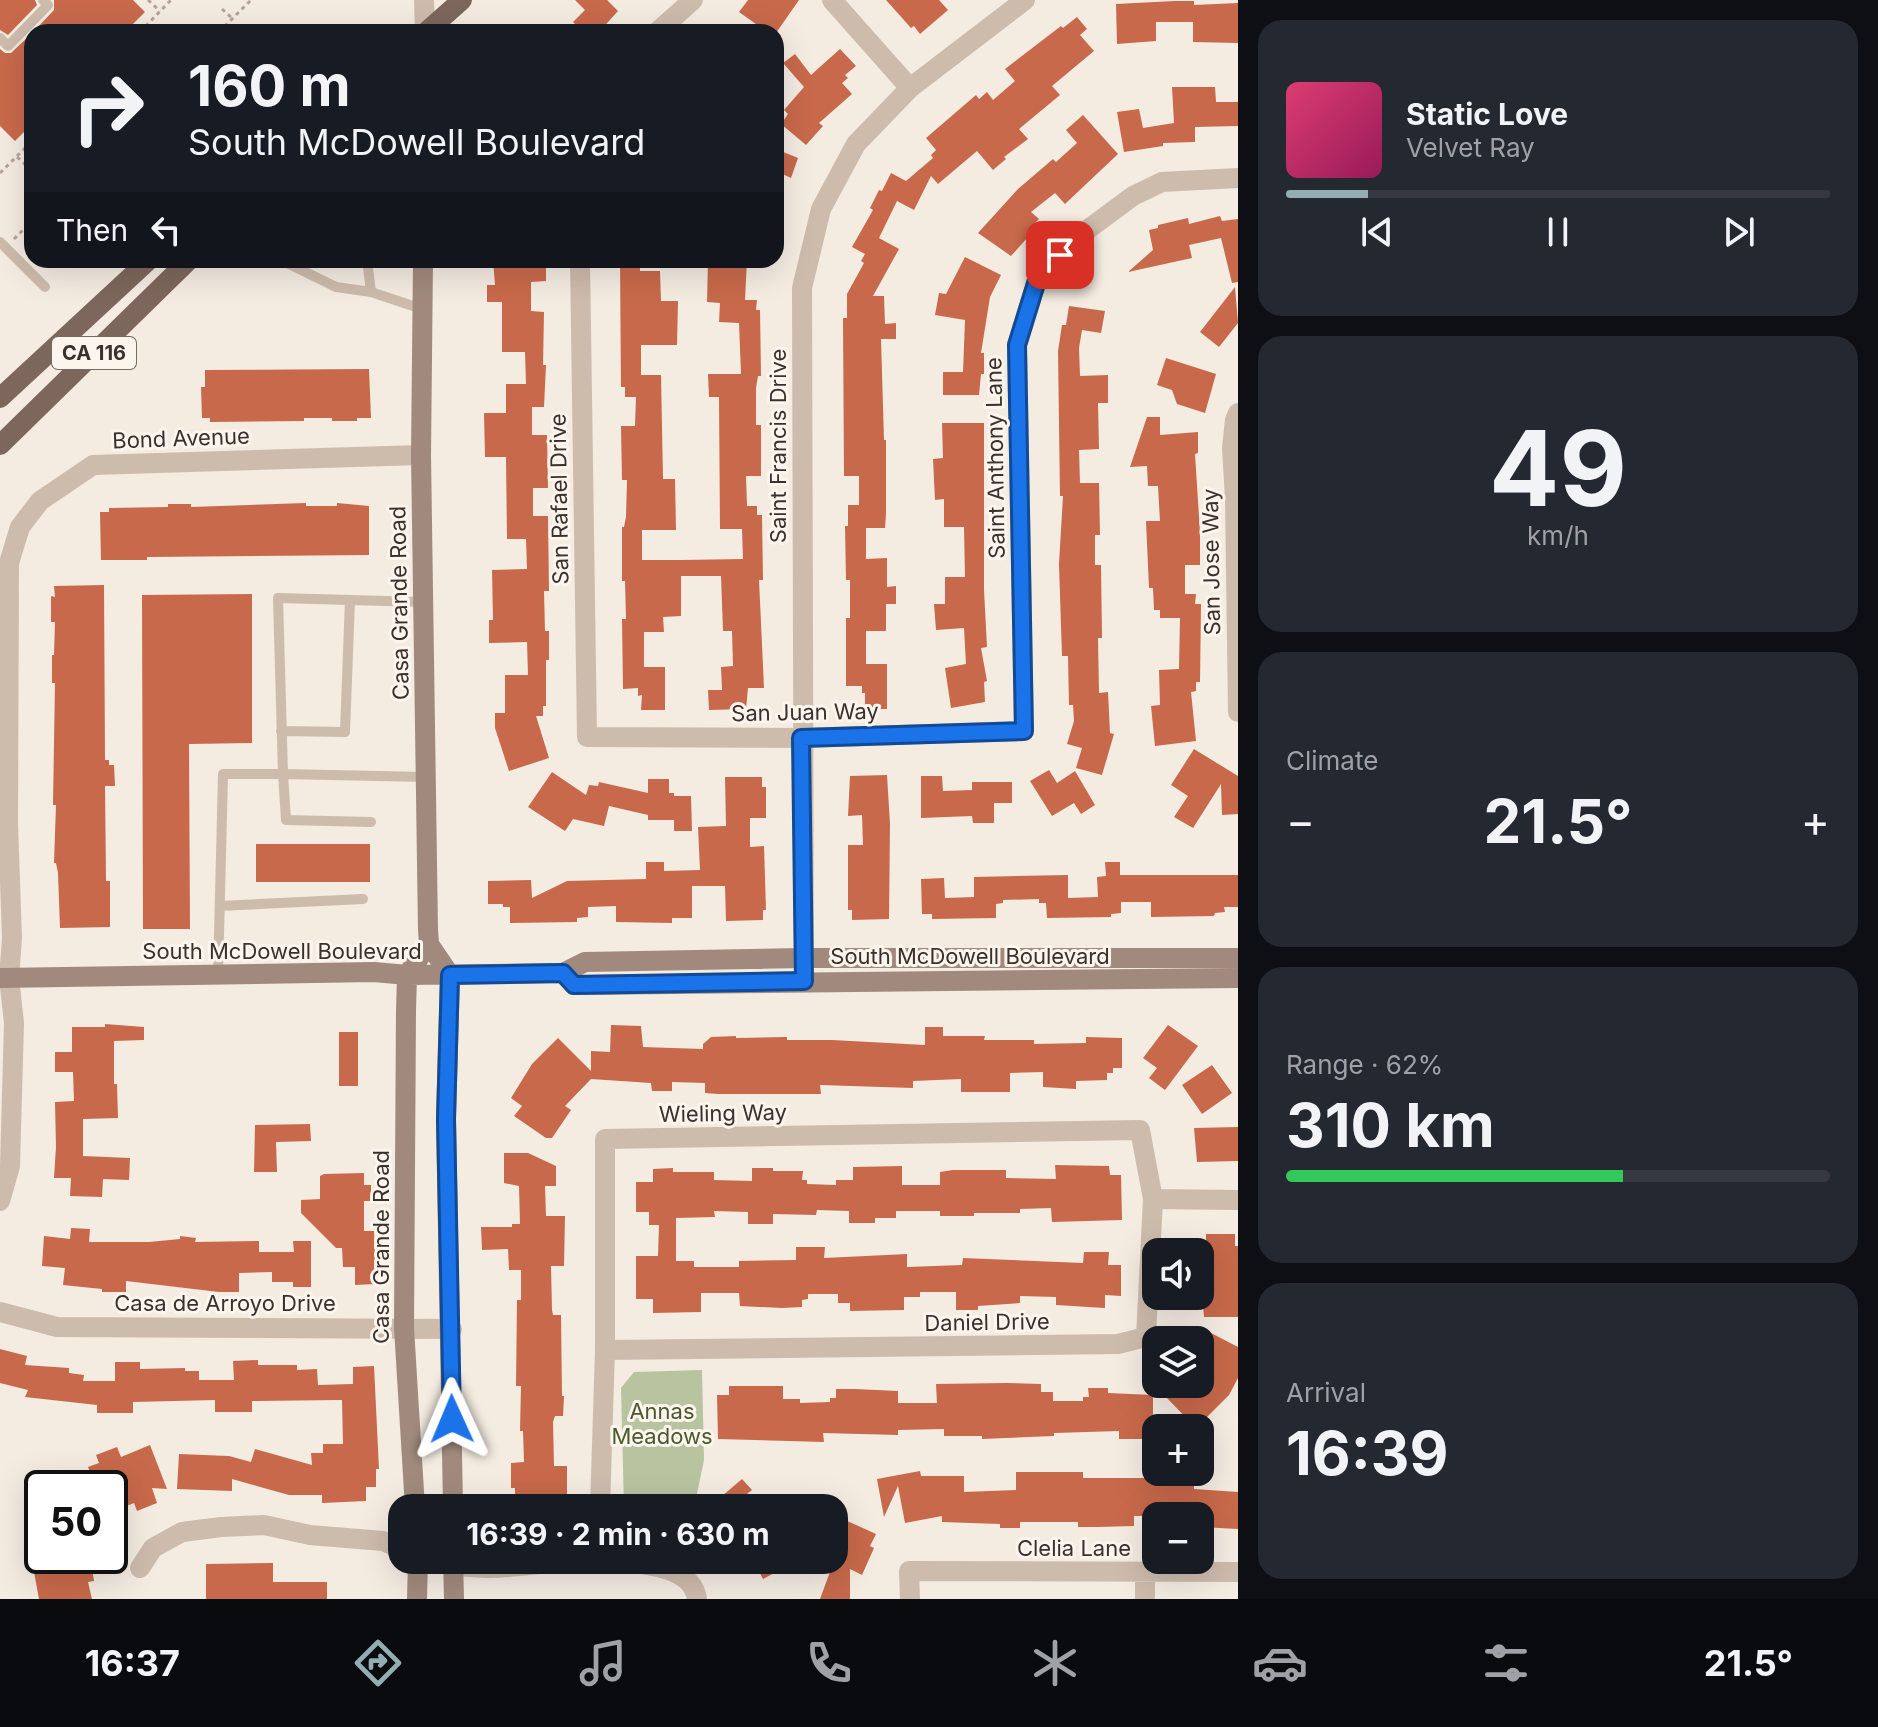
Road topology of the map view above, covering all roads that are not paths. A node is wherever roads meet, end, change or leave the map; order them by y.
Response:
1 (43, 0) edge
2 (424, 0) edge
3 (462, 0) edge
4 (693, 0) edge
5 (832, 0) edge
6 (1025, 0) edge
7 (29, 24) edge
8 (425, 24) edge
9 (434, 24) edge
10 (666, 24) edge
11 (24, 30) edge
12 (0, 38) edge
13 (910, 88) junction
14 (1238, 178) edge
15 (0, 242) edge
16 (24, 266) edge
17 (26, 268) edge
18 (140, 268) edge
19 (181, 268) edge
20 (297, 268) edge
21 (368, 268) edge
22 (423, 268) edge
23 (580, 268) edge
24 (45, 287) dead end
25 (371, 292) junction
26 (422, 309) junction
27 (0, 398) edge
28 (1238, 413) edge
29 (0, 445) edge
30 (421, 455) junction
31 (1236, 498) edge
32 (350, 600) junction
33 (423, 602) junction
34 (1238, 712) edge
35 (281, 731) junction
36 (1024, 731) joint
37 (587, 737) joint
38 (801, 738) junction
39 (283, 774) junction
40 (426, 777) junction
41 (371, 822) dead end
42 (4, 824) edge
43 (363, 899) dead end
44 (220, 906) junction
45 (429, 944) junction
46 (803, 958) junction
47 (1238, 958) edge
48 (563, 973) junction
49 (218, 975) junction
50 (407, 975) junction
51 (450, 975) junction
52 (4, 978) edge
53 (1238, 978) edge
54 (804, 981) junction
55 (6, 1121) edge
56 (1153, 1199) junction
57 (1238, 1200) edge
58 (0, 1201) edge
59 (0, 1312) edge
60 (404, 1328) junction
61 (452, 1329) junction
62 (605, 1350) junction
63 (414, 1494) edge
64 (453, 1494) edge
65 (600, 1494) edge
66 (388, 1543) edge
67 (140, 1568) dead end
68 (1142, 1572) edge
69 (1214, 1572) edge
70 (1238, 1572) edge
71 (418, 1574) edge
72 (453, 1574) edge
73 (679, 1574) edge
74 (1145, 1574) edge
75 (417, 1599) edge
76 (454, 1599) edge
77 (697, 1599) edge
78 (910, 1599) edge
79 (1145, 1599) edge

1 - 7 lane
2 - 8 street
3 - 9 main road
4 - 10 street
5 - 13 street
6 - 13 street, Saint Francis Drive
11 - 12 lane
13 - 38 street, Saint Francis Drive
14 - 36 street, Saint Anthony Lane
15 - 16 lane
17 - 24 lane
18 - 27 main road, CA 116
19 - 29 main road, CA 116
20 - 25 lane
21 - 25 lane
22 - 26 main road, Casa Grande Road
23 - 37 street, San Rafael Drive
25 - 26 lane
26 - 30 main road, Casa Grande Road
28 - 31 street, San Jose Way
30 - 33 main road, Casa Grande Road
30 - 42 street, Bond Avenue
31 - 34 street, San Jose Way
32 - 33 lane
32 - 35 lane
32 - 35 lane
33 - 40 main road, Casa Grande Road
35 - 39 lane
36 - 38 street, San Juan Way
37 - 38 street, San Juan Way
38 - 46 street, Saint Francis Drive
39 - 40 lane
39 - 41 lane
39 - 44 lane
40 - 45 main road, Casa Grande Road
42 - 52 street, Bond Avenue
43 - 44 lane
44 - 49 lane
45 - 50 main road
45 - 51 main road
46 - 47 main road, South McDowell Boulevard
46 - 48 main road, South McDowell Boulevard
46 - 54 street, Saint Francis Drive
48 - 51 main road, South McDowell Boulevard
48 - 54 main road, South McDowell Boulevard
49 - 50 main road, South McDowell Boulevard
49 - 52 main road, South McDowell Boulevard
50 - 51 main road, South McDowell Boulevard
50 - 60 main road, Casa Grande Road
51 - 61 main road
52 - 55 street, Bond Avenue
53 - 54 main road, South McDowell Boulevard
55 - 58 street, Bond Avenue
56 - 57 street
56 - 62 street, Daniel Drive
56 - 62 street, Wieling Way
59 - 60 street, Casa de Arroyo Drive
60 - 61 street, Casa de Arroyo Drive
60 - 63 main road, Casa Grande Road
61 - 64 main road
62 - 65 street, Wieling Way
66 - 67 street
68 - 78 street, Clelia Lane
69 - 70 street, Clelia Lane
71 - 75 main road
72 - 76 main road
73 - 77 street
74 - 79 street

